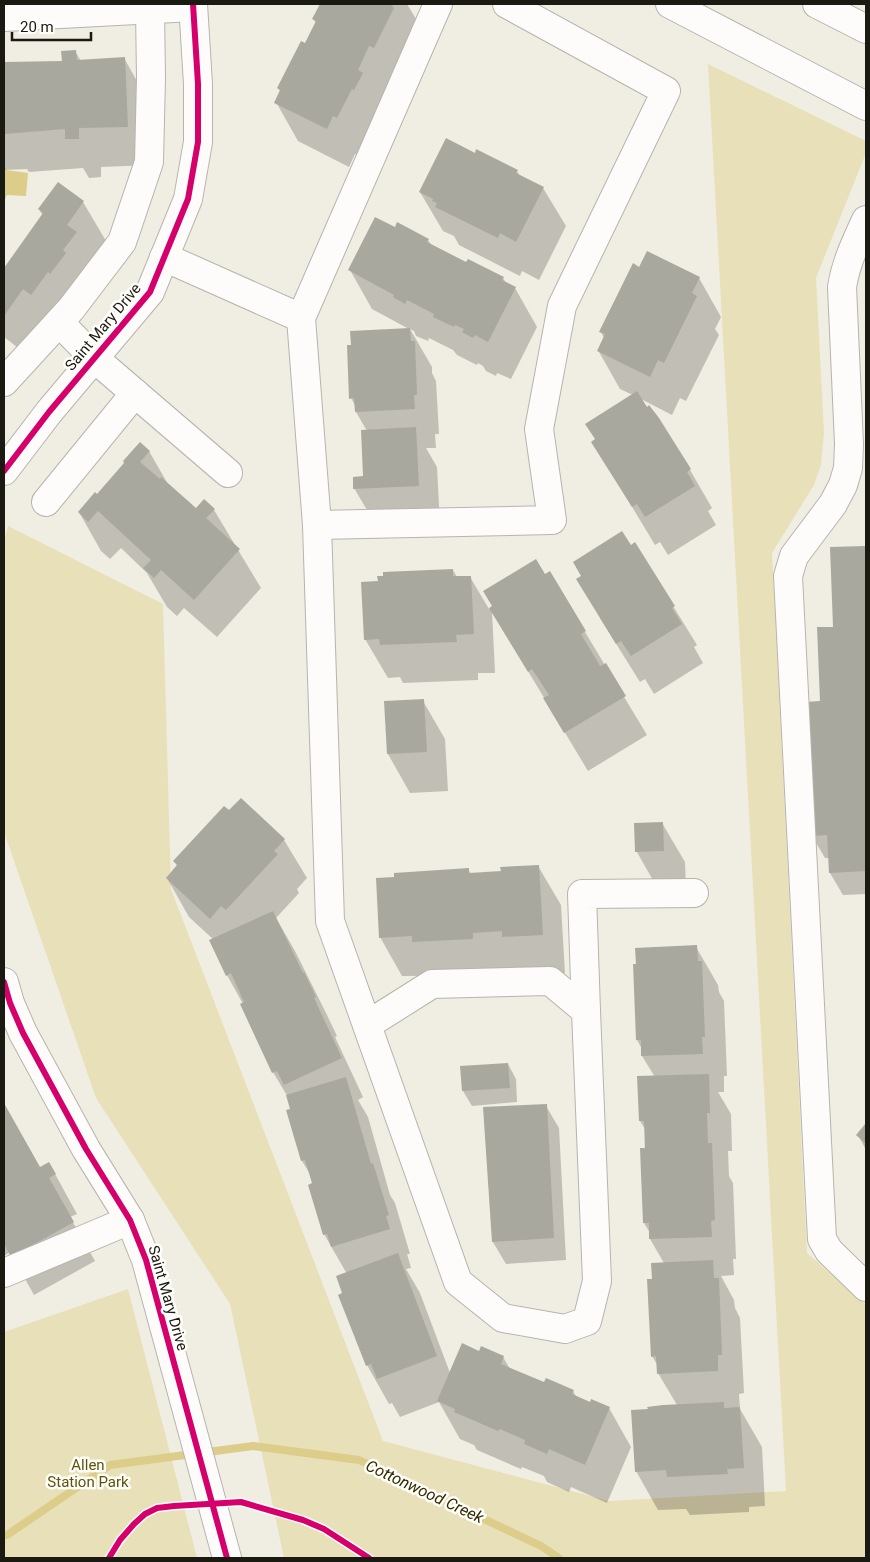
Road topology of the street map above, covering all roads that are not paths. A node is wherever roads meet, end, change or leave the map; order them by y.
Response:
1 (438, 4) edge
2 (507, 4) edge
3 (670, 4) edge
4 (817, 4) edge
5 (193, 5) edge
6 (150, 9) junction
7 (4, 17) edge
8 (866, 29) edge
9 (866, 106) edge
10 (866, 220) edge
11 (164, 258) junction
12 (301, 318) junction
13 (59, 322) junction
14 (94, 358) junction
15 (4, 382) edge
16 (135, 393) junction
17 (4, 471) edge
18 (228, 473) dead end
19 (46, 502) dead end
20 (317, 525) junction
21 (694, 892) dead end
22 (4, 982) edge
23 (586, 1011) junction
24 (367, 1025) junction
25 (130, 1220) junction
26 (4, 1273) edge
27 (866, 1287) edge
28 (227, 1558) edge

1 - 12 street
2 - 20 street
3 - 9 street
4 - 8 street
5 - 6 street
5 - 11 street, Saint Mary Drive
6 - 7 street
6 - 13 street
10 - 27 street
11 - 12 street
11 - 14 street, Saint Mary Drive
12 - 20 street
13 - 14 street
13 - 15 street
14 - 16 street
14 - 17 street, Saint Mary Drive
16 - 18 street
16 - 19 street
20 - 24 street
21 - 23 street
22 - 25 street, Saint Mary Drive
23 - 24 street
23 - 24 street
25 - 26 street
25 - 28 street, Saint Mary Drive

